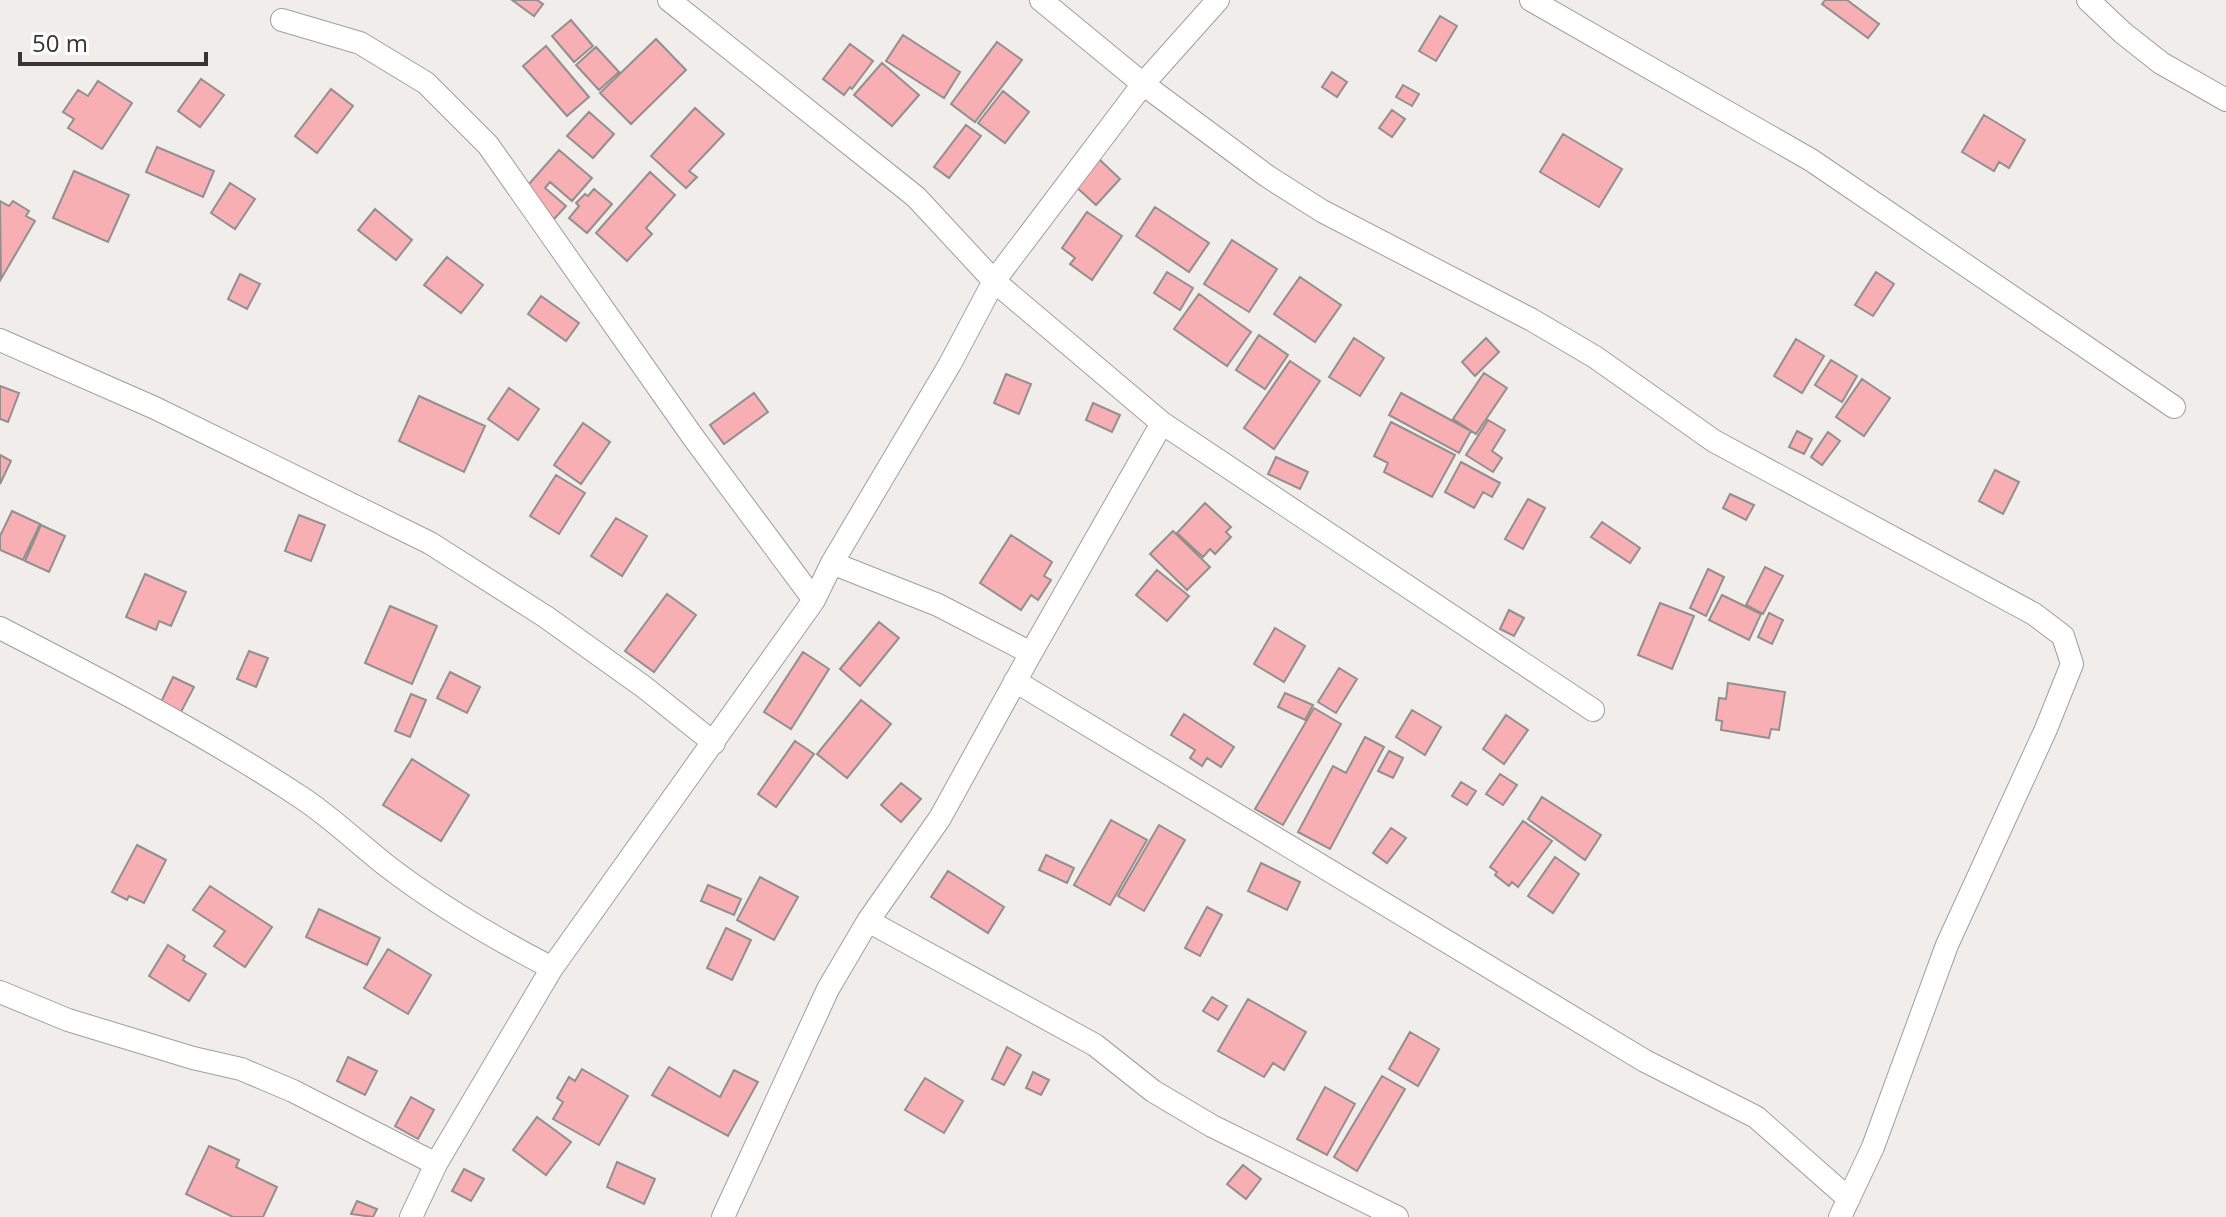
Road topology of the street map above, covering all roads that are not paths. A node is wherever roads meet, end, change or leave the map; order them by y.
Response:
1 (669, 0) edge
2 (1041, 0) edge
3 (1218, 0) edge
4 (1531, 0) edge
5 (2088, 0) edge
6 (282, 20) dead end
7 (1143, 84) junction
8 (2226, 100) edge
9 (994, 281) junction
10 (0, 340) edge
11 (2174, 407) dead end
12 (1162, 423) junction
13 (832, 563) junction
14 (814, 600) junction
15 (0, 628) edge
16 (1031, 653) junction
17 (1015, 681) junction
18 (1593, 710) dead end
19 (714, 743) junction
20 (868, 921) junction
21 (552, 968) junction
22 (0, 992) edge
23 (436, 1164) junction
24 (1845, 1208) edge
25 (411, 1217) edge
26 (723, 1217) edge
27 (1397, 1217) edge

1 - 9 street
2 - 7 street
3 - 7 street
4 - 11 street
5 - 8 street
6 - 14 street
7 - 9 street
7 - 24 street
9 - 12 street
9 - 13 street
10 - 19 street
12 - 16 street
12 - 18 street
13 - 14 street
13 - 16 street
14 - 19 street
15 - 21 street
16 - 17 street
17 - 20 street
17 - 24 street
19 - 21 street
20 - 26 street
20 - 27 street
21 - 23 street
22 - 23 street
23 - 25 street

